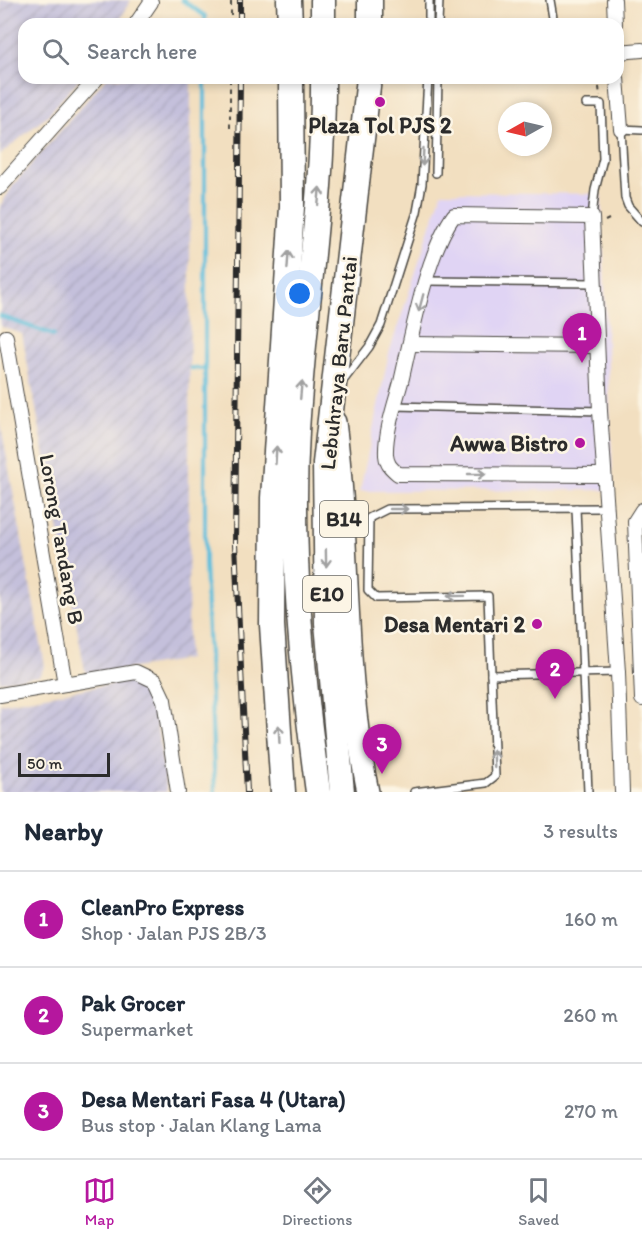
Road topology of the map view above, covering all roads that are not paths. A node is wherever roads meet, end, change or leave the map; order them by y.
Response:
1 (289, 0) edge
2 (323, 0) edge
3 (370, 0) edge
4 (429, 0) edge
5 (439, 0) edge
6 (550, 0) edge
7 (614, 0) edge
8 (150, 2) dead end
9 (140, 18) edge
10 (290, 18) edge
11 (323, 18) edge
12 (370, 18) edge
13 (429, 18) edge
14 (438, 18) edge
15 (553, 18) edge
16 (615, 18) edge
17 (642, 50) edge
18 (624, 52) edge
19 (92, 84) edge
20 (291, 84) edge
21 (324, 84) edge
22 (368, 84) edge
23 (428, 84) edge
24 (438, 84) edge
25 (617, 84) edge
26 (586, 104) dead end
27 (621, 129) junction
28 (642, 130) edge
29 (436, 173) dead end
30 (0, 187) edge
31 (592, 218) junction
32 (642, 222) edge
33 (427, 281) junction
34 (594, 283) junction
35 (6, 336) dead end
36 (410, 344) junction
37 (597, 346) junction
38 (332, 395) junction
39 (395, 406) junction
40 (600, 411) junction
41 (604, 475) junction
42 (273, 498) junction
43 (576, 508) junction
44 (608, 508) junction
45 (642, 510) edge
46 (583, 672) junction
47 (618, 672) junction
48 (491, 675) junction
49 (65, 684) junction
50 (0, 695) edge
51 (642, 699) edge
52 (642, 704) edge
53 (178, 792) edge
54 (283, 792) edge
55 (306, 792) edge
56 (318, 792) edge
57 (327, 792) edge
58 (342, 792) edge
59 (368, 792) edge
60 (414, 792) edge
61 (588, 792) edge
62 (622, 792) edge

1 - 10 highway
2 - 11 highway
3 - 12 highway
4 - 13 lane
5 - 14 lane
6 - 15 lane
7 - 16 street
8 - 9 street
17 - 18 street
19 - 30 street
42 -> 20 highway
56 -> 21 highway, Lebuhraya Baru Pantai / E10
22 - 38 highway, Lebuhraya Baru Pantai / E10
23 -> 38 lane
24 - 29 lane
25 - 27 street
26 - 31 lane
27 - 28 lane
27 - 32 lane
31 - 33 street
31 - 34 street
33 - 34 lane
33 -> 36 street
34 - 37 street
35 - 49 street, Lorong Tandang B
36 - 37 street
36 - 39 street
37 - 40 street
38 - 57 highway
38 -> 58 highway, Lebuhraya Baru Pantai / E10
38 - 59 main road, B14
39 - 40 lane
39 -> 41 street
40 - 41 street
41 - 44 street
54 -> 42 highway
42 - 55 highway
43 - 44 lane
43 - 46 lane
48 -> 43 lane
44 - 47 street
45 - 51 street
46 - 47 lane
46 - 48 lane
46 - 61 lane
47 - 62 street
60 -> 48 lane
49 - 50 street
49 - 53 street
51 - 52 lane

